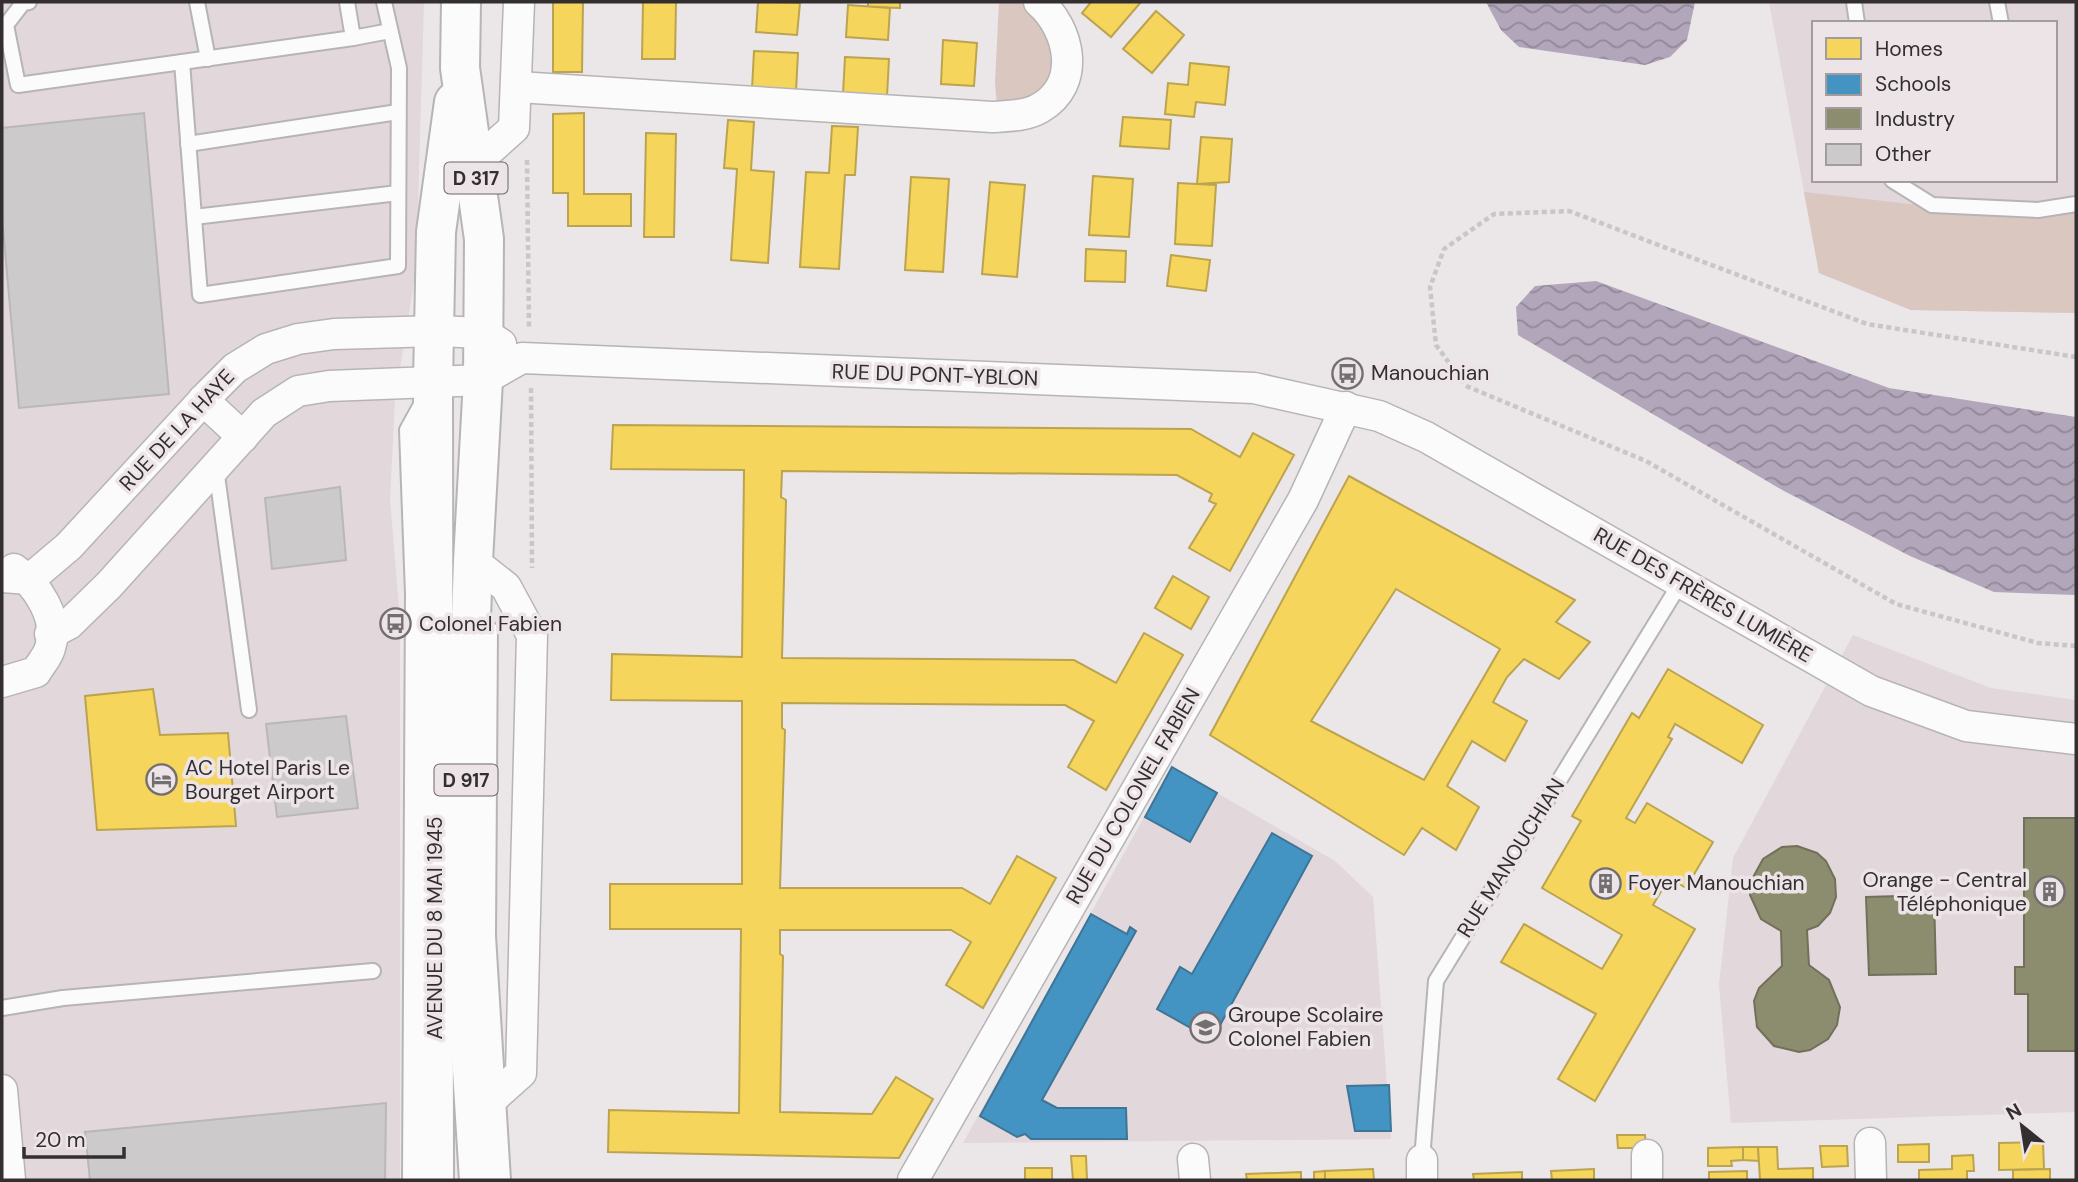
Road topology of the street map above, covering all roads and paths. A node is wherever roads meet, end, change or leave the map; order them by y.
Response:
1 (29, 2) edge
2 (197, 2) edge
3 (347, 2) edge
4 (384, 2) edge
5 (461, 2) edge
6 (519, 2) edge
7 (1039, 2) edge
8 (1854, 2) edge
9 (1997, 2) edge
10 (1857, 21) edge
11 (2001, 21) edge
12 (390, 31) junction
13 (353, 38) junction
14 (208, 59) junction
15 (182, 62) junction
16 (460, 68) junction
17 (518, 87) junction
18 (398, 112) junction
19 (188, 144) junction
20 (474, 164) junction
21 (1895, 182) edge
22 (398, 193) junction
23 (2076, 204) edge
24 (194, 217) junction
25 (437, 331) junction
26 (484, 332) junction
27 (2076, 357) edge
28 (522, 358) junction
29 (483, 380) junction
30 (433, 382) junction
31 (203, 400) junction
32 (1346, 407) junction
33 (496, 431) dead end
34 (243, 437) junction
35 (216, 466) junction
36 (2, 567) edge
37 (16, 578) edge
38 (487, 582) junction
39 (1681, 582) junction
40 (50, 634) junction
41 (2076, 646) edge
42 (2, 682) edge
43 (249, 710) dead end
44 (2076, 739) edge
45 (373, 971) dead end
46 (2, 1008) edge
47 (2, 1090) edge
48 (485, 1104) junction
49 (1870, 1143) dead end
50 (1422, 1170) edge
51 (10, 1180) edge
52 (410, 1180) edge
53 (434, 1180) edge
54 (479, 1180) edge
55 (503, 1180) edge
56 (913, 1180) edge
57 (1871, 1180) edge

1 - 15 lane
2 - 14 lane
3 - 13 lane
4 - 12 lane
5 - 16 main road, D 317
6 - 17 street
7 - 17 street
8 - 10 lane
9 - 11 lane
12 - 13 lane
12 - 18 lane
13 - 14 lane
14 - 15 lane
15 - 19 lane
16 - 20 main road, D 317
16 - 25 main road, D 317
17 - 20 street
18 - 19 lane
18 - 22 lane
19 - 24 lane
20 - 26 main road, D 317
21 - 23 lane
22 - 24 lane
22 - 24 lane
25 - 26 street
25 - 30 main road, D 317
25 - 31 street, RUE DE LA HAYE
26 - 28 street
26 - 29 main road, D 317
27 - 41 path
28 - 29 street
28 - 32 street, RUE DU PONT-YBLON
29 - 30 street
29 - 33 lane
29 - 38 main road, AVENUE DU 8 MAI 1945 / D 917
30 - 34 street
30 - 52 lane
30 - 53 main road, AVENUE DU 8 MAI 1945 / D 917
31 - 34 street
31 - 37 street, RUE DE LA HAYE
32 - 39 street, RUE DES FRÈRES LUMIÈRE
32 - 56 street, RUE DU COLONEL FABIEN
34 - 35 street
35 - 40 street
35 - 43 lane
36 - 37 street
37 - 40 street
38 - 48 lane
38 - 48 main road, AVENUE DU 8 MAI 1945 / D 917
38 - 48 street
39 - 44 street, RUE DES FRÈRES LUMIÈRE
39 - 50 lane, RUE MANOUCHIAN
40 - 42 street
45 - 46 lane
47 - 51 street
48 - 54 main road, AVENUE DU 8 MAI 1945 / D 917
48 - 55 lane
49 - 57 street

